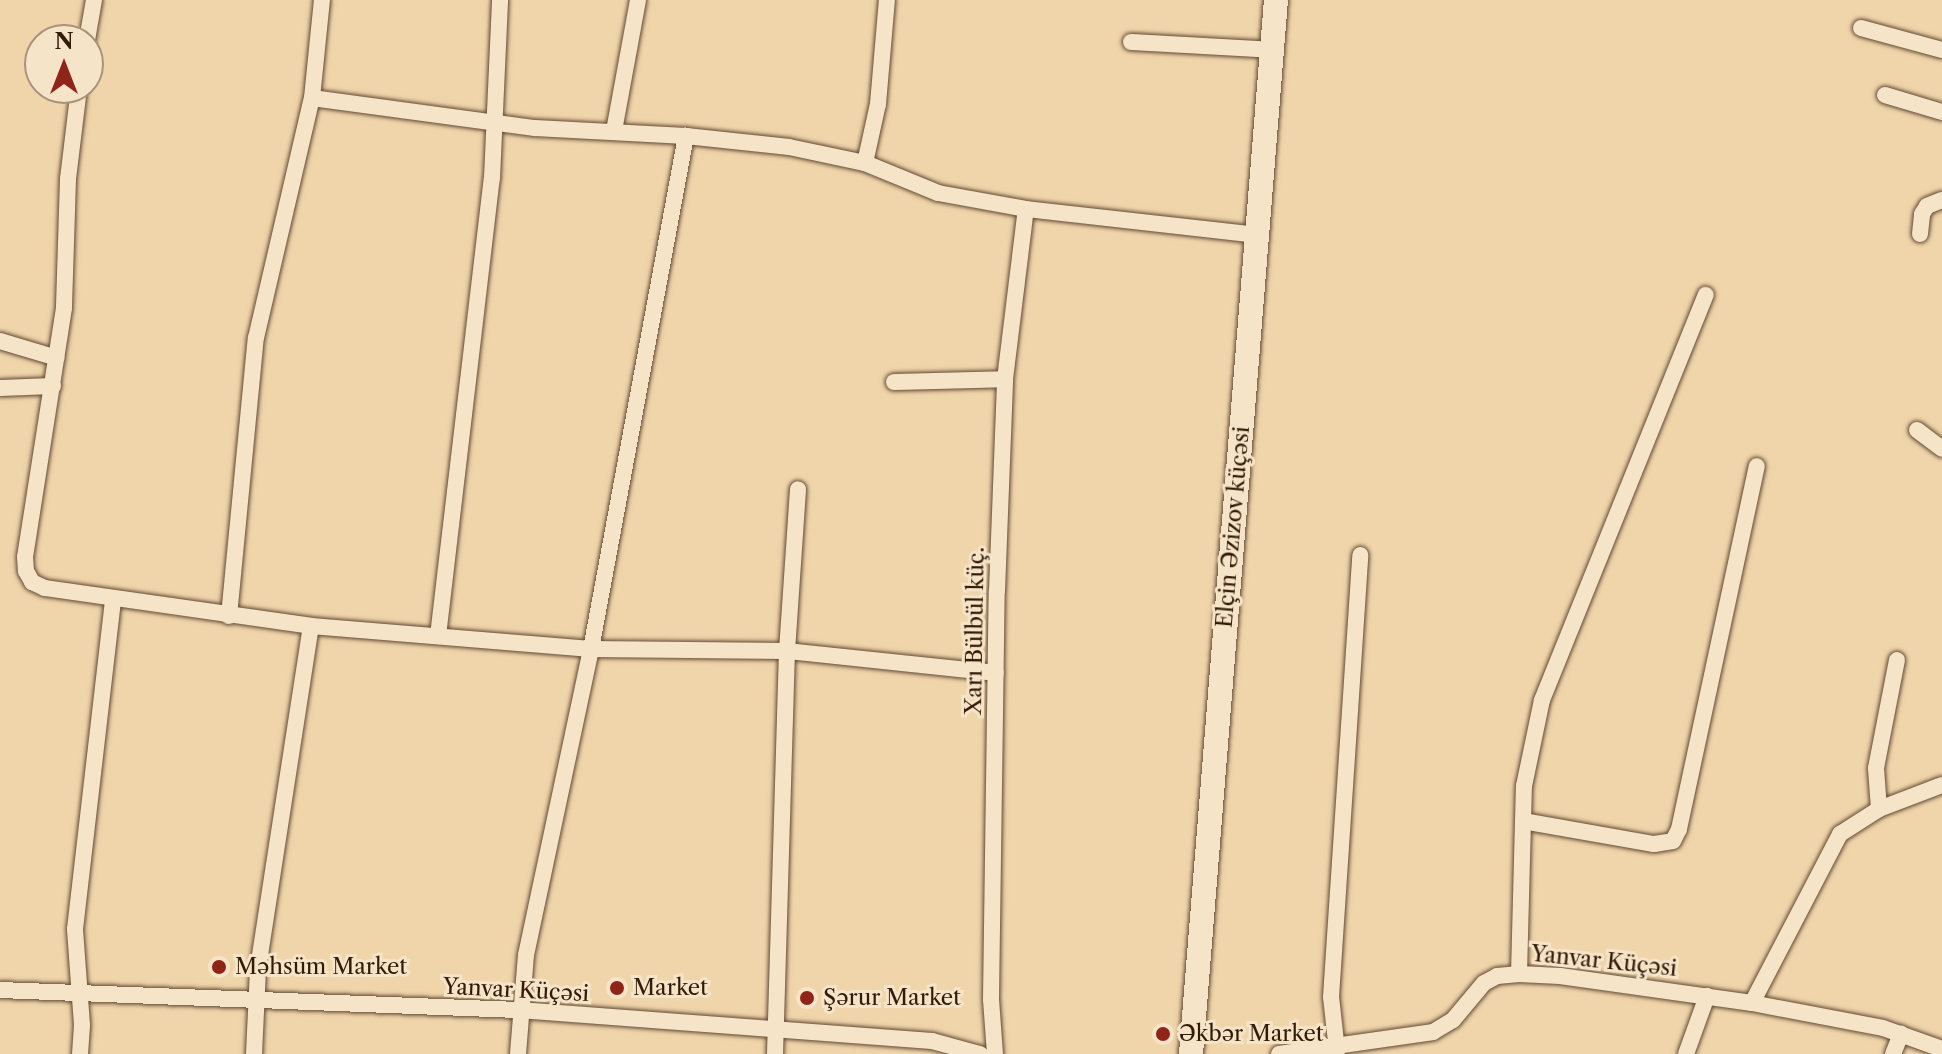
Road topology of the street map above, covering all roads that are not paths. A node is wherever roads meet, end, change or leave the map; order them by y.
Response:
1 (94, 0) edge
2 (322, 0) edge
3 (500, 0) edge
4 (638, 0) edge
5 (887, 0) edge
6 (1276, 0) edge
7 (90, 24) edge
8 (1861, 28) dead end
9 (1131, 42) dead end
10 (1272, 50) junction
11 (1942, 50) edge
12 (1885, 95) dead end
13 (312, 98) junction
14 (77, 104) edge
15 (1942, 112) edge
16 (496, 122) junction
17 (614, 131) junction
18 (686, 136) junction
19 (865, 163) junction
20 (1942, 200) edge
21 (1026, 209) junction
22 (1920, 234) dead end
23 (1257, 235) junction
24 (1706, 295) dead end
25 (0, 341) edge
26 (57, 358) junction
27 (1005, 379) junction
28 (894, 382) dead end
29 (53, 386) junction
30 (0, 388) edge
31 (1917, 430) dead end
32 (1942, 449) edge
33 (1757, 466) dead end
34 (798, 489) dead end
35 (1360, 555) dead end
36 (113, 599) junction
37 (229, 616) junction
38 (311, 626) junction
39 (438, 636) junction
40 (591, 649) junction
41 (787, 651) junction
42 (1897, 660) dead end
43 (996, 673) junction
44 (1942, 785) edge
45 (1879, 809) junction
46 (1523, 821) junction
47 (1519, 974) junction
48 (0, 990) edge
49 (79, 994) junction
50 (1707, 996) junction
51 (256, 1002) junction
52 (1752, 1003) junction
53 (519, 1010) junction
54 (776, 1029) junction
55 (1901, 1034) junction
56 (1337, 1049) edge
57 (1942, 1049) edge
58 (80, 1054) edge
59 (254, 1054) edge
60 (518, 1054) edge
61 (775, 1054) edge
62 (980, 1054) edge
63 (995, 1054) edge
64 (1191, 1054) edge
65 (1279, 1054) edge
66 (1686, 1054) edge
67 (1893, 1054) edge

1 - 7 street
2 - 13 street
3 - 16 street
4 - 17 street
5 - 19 street
6 - 10 street, Elçin Əzizov küçəsi
8 - 11 street
9 - 10 street
10 - 23 street, Elçin Əzizov küçəsi
12 - 15 street
13 - 16 street
13 - 37 street
14 - 26 street
16 - 17 street
16 - 39 street
17 - 18 street
18 - 19 street
18 - 40 street
19 - 21 street
20 - 22 street
21 - 23 street
21 - 27 street, Xarı Bülbül küç.
23 - 64 street, Elçin Əzizov küçəsi
24 - 46 street
25 - 26 street
26 - 29 street
27 - 28 street
27 - 43 street, Xarı Bülbül küç.
29 - 30 street
29 - 36 street
31 - 32 street
33 - 46 street
34 - 41 street
35 - 56 street
36 - 37 street
36 - 49 street
37 - 38 street
38 - 39 street
38 - 51 street
39 - 40 street
40 - 41 street
40 - 53 street
41 - 43 street
41 - 54 street
42 - 45 street
43 - 63 street, Xarı Bülbül küç.
44 - 45 street
45 - 52 street
46 - 47 street
47 - 50 street, Yanvar Küçəsi
47 - 56 street, Yanvar Küçəsi
48 - 49 street, Yanvar Küçəsi
49 - 51 street, Yanvar Küçəsi
49 - 58 street
50 - 52 street, Yanvar Küçəsi
50 - 66 street
51 - 53 street, Yanvar Küçəsi
51 - 59 street
52 - 55 street, Yanvar Küçəsi
53 - 54 street, Yanvar Küçəsi
53 - 60 street
54 - 61 street
54 - 62 street, Yanvar Küçəsi
55 - 57 street, Yanvar Küçəsi
55 - 67 street
56 - 65 street, Yanvar Küçəsi

